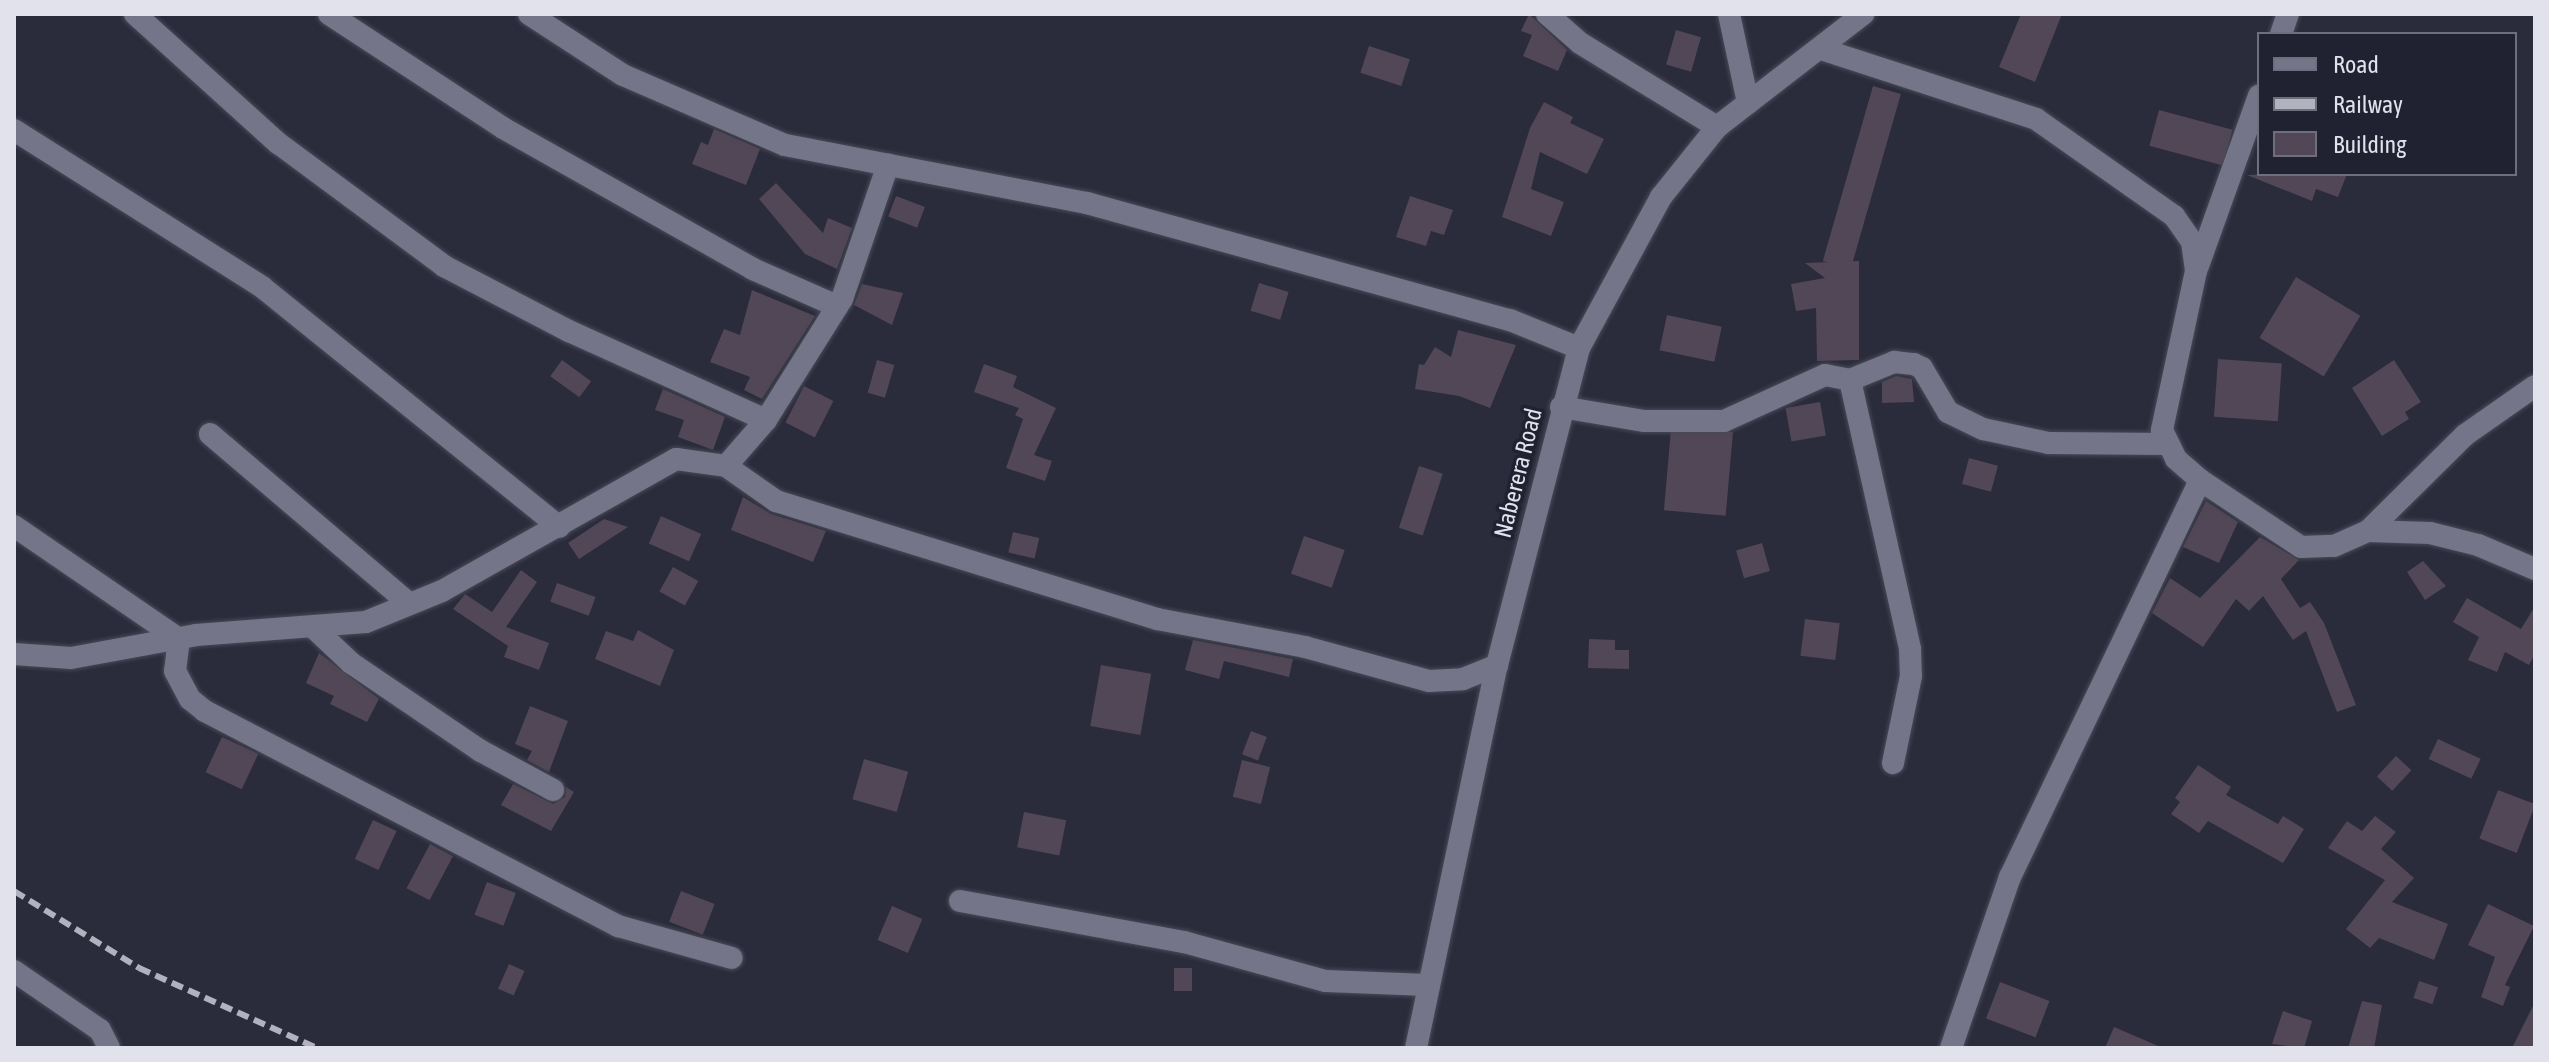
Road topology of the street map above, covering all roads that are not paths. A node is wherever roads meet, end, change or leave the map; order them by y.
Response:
1 (135, 14) edge
2 (329, 14) edge
3 (529, 14) edge
4 (1547, 14) edge
5 (1729, 14) edge
6 (1863, 14) edge
7 (1821, 49) junction
8 (2257, 102) edge
9 (1748, 103) junction
10 (1717, 127) junction
11 (14, 130) edge
12 (888, 165) junction
13 (2196, 271) junction
14 (837, 306) junction
15 (1579, 348) junction
16 (1850, 380) junction
17 (2535, 386) edge
18 (1561, 407) junction
19 (766, 420) junction
20 (210, 434) dead end
21 (2166, 444) junction
22 (726, 466) junction
23 (2200, 480) junction
24 (14, 526) edge
25 (559, 527) junction
26 (2368, 531) junction
27 (2535, 569) edge
28 (410, 604) junction
29 (315, 629) junction
30 (179, 639) junction
31 (14, 654) edge
32 (1497, 665) junction
33 (1893, 763) dead end
34 (553, 790) dead end
35 (960, 901) dead end
36 (732, 958) dead end
37 (14, 971) edge
38 (1427, 985) junction
39 (109, 1048) edge
40 (1416, 1048) edge
41 (1951, 1048) edge

1 - 19 street
2 - 14 street
3 - 12 street
4 - 10 street
5 - 9 street
6 - 7 street, Naberera Road
7 - 9 street, Naberera Road
7 - 13 street
8 - 13 street
9 - 10 street, Naberera Road
10 - 15 street, Naberera Road
11 - 25 street
12 - 14 street
12 - 15 street
13 - 21 street
14 - 19 street
15 - 18 street, Naberera Road
16 - 18 street
16 - 21 street
16 - 33 street
17 - 26 street
18 - 32 street, Naberera Road
19 - 22 street
20 - 28 street
21 - 23 street
22 - 25 street
22 - 32 street
23 - 26 street
23 - 41 street
24 - 30 street
25 - 28 street
26 - 27 street
28 - 29 street
29 - 30 street
29 - 34 street
30 - 31 street
30 - 36 street
32 - 38 street, Naberera Road
35 - 38 street
37 - 39 street
38 - 40 street, Naberera Road

